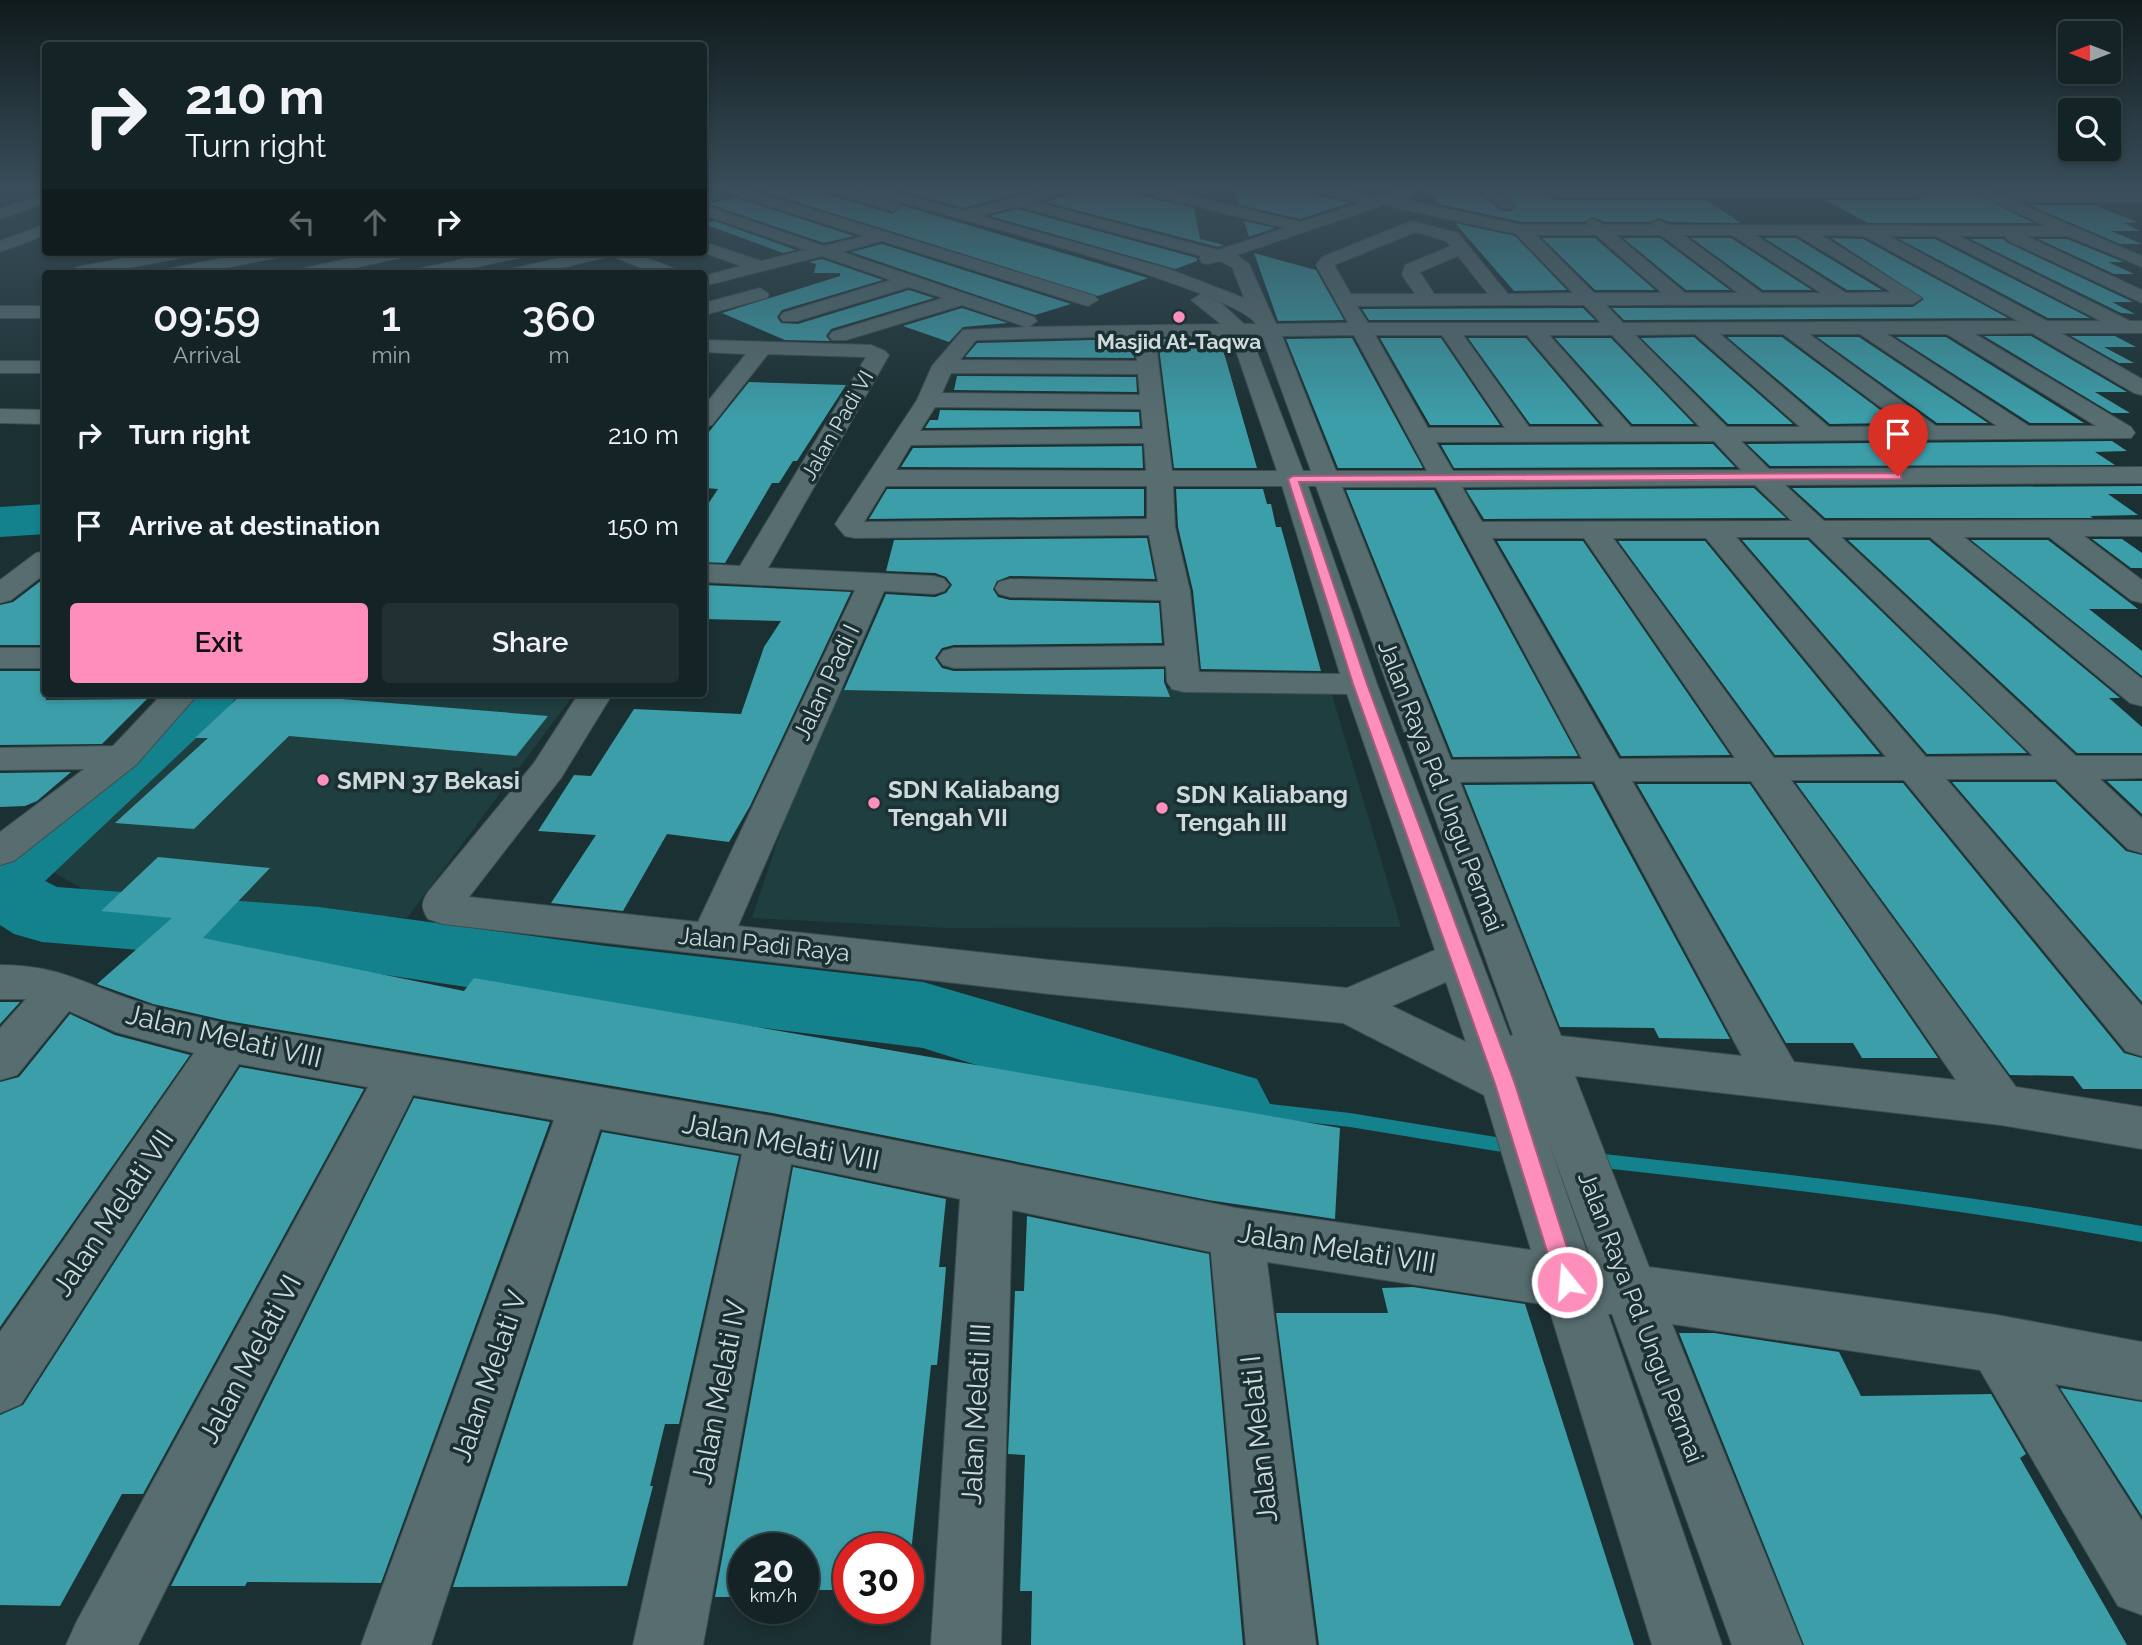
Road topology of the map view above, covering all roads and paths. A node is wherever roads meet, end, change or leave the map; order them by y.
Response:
1 (111, 266) edge
2 (209, 266) edge
3 (338, 266) edge
4 (457, 266) edge
5 (548, 266) edge
6 (757, 266) edge
7 (765, 266) edge
8 (861, 266) edge
9 (872, 266) edge
10 (976, 266) edge
11 (1099, 266) edge
12 (1188, 266) edge
13 (1240, 266) edge
14 (1326, 266) edge
15 (1419, 266) edge
16 (1475, 266) edge
17 (1556, 266) edge
18 (1642, 266) edge
19 (1713, 266) edge
20 (1792, 266) edge
21 (1859, 266) edge
22 (1930, 266) edge
23 (2004, 266) edge
24 (2075, 266) edge
25 (760, 267) junction
26 (88, 270) edge
27 (187, 270) edge
28 (319, 270) edge
29 (437, 270) edge
30 (530, 270) edge
31 (830, 275) dead end
32 (1147, 279) junction
33 (707, 280) edge
34 (911, 280) junction
35 (782, 288) dead end
36 (1111, 292) dead end
37 (2142, 297) edge
38 (1842, 298) junction
39 (961, 299) junction
40 (1428, 299) junction
41 (1587, 299) junction
42 (1680, 299) junction
43 (1758, 299) junction
44 (1088, 300) junction
45 (1346, 300) junction
46 (1503, 300) junction
47 (707, 308) edge
48 (0, 312) edge
49 (42, 312) edge
50 (1937, 314) junction
51 (790, 317) dead end
52 (1027, 321) junction
53 (1256, 324) junction
54 (2039, 327) junction
55 (1618, 328) junction
56 (1700, 328) junction
57 (1788, 328) junction
58 (1865, 328) junction
59 (1360, 329) junction
60 (1448, 329) junction
61 (1533, 329) junction
62 (1144, 330) junction
63 (2131, 330) edge
64 (995, 332) junction
65 (839, 336) dead end
66 (707, 346) edge
67 (762, 348) junction
68 (42, 353) edge
69 (943, 366) junction
70 (8, 367) edge
71 (42, 367) edge
72 (1148, 368) junction
73 (2142, 388) edge
74 (928, 400) junction
75 (1152, 402) junction
76 (0, 416) edge
77 (707, 416) edge
78 (42, 417) edge
79 (1930, 433) junction
80 (2023, 433) junction
81 (1624, 434) junction
82 (1721, 434) junction
83 (1823, 434) junction
84 (1419, 435) junction
85 (1522, 435) junction
86 (1155, 436) junction
87 (904, 438) junction
88 (2133, 439) edge
89 (2142, 475) edge
90 (1762, 477) junction
91 (877, 478) junction
92 (1160, 479) junction
93 (1293, 479) junction
94 (1325, 479) junction
95 (1444, 479) junction
96 (1161, 527) junction
97 (1713, 528) junction
98 (1816, 528) junction
99 (1936, 528) junction
100 (2054, 528) junction
101 (2142, 528) edge
102 (1592, 529) junction
103 (1473, 530) junction
104 (42, 562) edge
105 (707, 573) edge
106 (749, 575) junction
107 (873, 582) junction
108 (42, 584) edge
109 (934, 585) dead end
110 (1010, 588) dead end
111 (7, 589) edge
112 (1175, 590) junction
113 (2142, 594) edge
114 (1180, 656) junction
115 (0, 658) edge
116 (42, 658) edge
117 (954, 658) dead end
118 (1360, 684) junction
119 (2142, 696) edge
120 (178, 697) edge
121 (594, 697) edge
122 (123, 757) junction
123 (0, 759) edge
124 (2142, 767) edge
125 (1762, 768) junction
126 (1916, 770) junction
127 (2070, 770) junction
128 (1435, 771) junction
129 (1607, 772) junction
130 (2142, 840) edge
131 (0, 852) edge
132 (712, 937) junction
133 (1459, 958) junction
134 (0, 982) edge
135 (61, 989) junction
136 (1350, 1006) junction
137 (2142, 1038) edge
138 (227, 1043) junction
139 (1544, 1054) junction
140 (0, 1060) edge
141 (1498, 1066) junction
142 (400, 1074) junction
143 (1779, 1079) junction
144 (2001, 1105) junction
145 (583, 1107) junction
146 (2142, 1128) edge
147 (771, 1138) junction
148 (1557, 1151) junction
149 (987, 1182) junction
150 (1236, 1233) junction
151 (1567, 1282) junction
152 (1632, 1290) junction
153 (1997, 1344) junction
154 (2142, 1371) edge
155 (0, 1383) edge
156 (2142, 1581) edge
157 (101, 1645) edge
158 (396, 1645) edge
159 (668, 1645) edge
160 (966, 1645) edge
161 (1281, 1645) edge
162 (1687, 1645) edge
163 (1767, 1645) edge

1 - 26 street
2 - 27 street
3 - 28 street
4 - 29 street
5 - 30 street
6 - 25 street
7 - 25 street
8 - 31 street
9 - 34 street
10 - 44 street
11 - 32 street
12 - 32 street
13 - 53 street
14 - 45 street
15 - 40 street
16 - 46 street
17 - 41 street
18 - 42 street
19 - 43 street
20 - 38 street
21 - 50 street
22 - 54 street
23 - 63 street
24 - 37 street
25 - 33 street
32 - 53 street
34 - 39 street
34 - 51 street
35 - 47 street
36 - 44 street
38 - 43 street
38 - 50 street
39 - 52 street
39 - 65 street
40 - 45 street
40 - 46 street
41 - 42 street
41 - 46 street
41 - 55 street
42 - 43 street
44 - 52 street
45 - 59 street
48 - 49 street
50 - 54 street
50 - 58 street
50 - 88 street
52 - 64 street
53 - 59 street
53 - 62 street
53 - 93 street, Jalan Raya Pd. Ungu Permai
53 - 94 street, Jalan Raya Pd. Ungu Permai
54 - 63 street
54 - 73 street
55 - 56 street
55 - 61 street
55 - 82 street
56 - 57 street
56 - 83 street
57 - 58 street
57 - 79 street
58 - 80 street
59 - 60 street
59 - 84 street
60 - 61 street
60 - 85 street
61 - 81 street
62 - 64 street
62 - 72 street
64 - 69 street
66 - 67 street, Jalan Padi VI
67 - 77 street
67 - 106 street, Jalan Padi VI
68 - 70 street
69 - 72 street
69 - 74 street
70 - 71 street
72 - 75 street
74 - 75 street
74 - 87 street
75 - 86 street
76 - 78 street
79 - 80 street
79 - 83 street
80 - 88 street
81 - 82 street
81 - 85 street
82 - 83 street
82 - 90 street
84 - 85 street
84 - 95 street
86 - 87 street
86 - 92 street
87 - 91 street
89 - 90 street
90 - 95 street
90 - 98 street
91 - 92 street
91 - 96 street
92 - 93 street
92 - 96 street
93 - 94 street
93 - 118 street, Jalan Raya Pd. Ungu Permai
94 - 95 street
94 - 128 street, Jalan Raya Pd. Ungu Permai
95 - 103 street
96 - 112 street
97 - 98 street
97 - 102 street
97 - 126 street
98 - 99 street
98 - 127 street
99 - 100 street
99 - 119 street
100 - 101 street
100 - 113 street
102 - 103 street
102 - 125 street
103 - 129 street
104 - 111 street
105 - 106 street
106 - 107 street
107 - 109 street
107 - 132 street, Jalan Padi I
108 - 111 street
110 - 112 street
112 - 114 street
114 - 117 street
114 - 118 street
115 - 116 street
118 - 133 street, Jalan Raya Pd. Ungu Permai
120 - 122 street
121 - 132 street, Jalan Padi Raya
122 - 123 street
122 - 131 street
124 - 127 street
125 - 126 street
125 - 129 street
125 - 144 street
126 - 127 street
126 - 137 street
127 - 130 street
128 - 129 street
128 - 139 street, Jalan Raya Pd. Ungu Permai
129 - 143 street
132 - 136 street, Jalan Padi Raya
133 - 136 street, Jalan Padi Raya
133 - 141 street, Jalan Raya Pd. Ungu Permai
134 - 135 street, Jalan Melati VIII
135 - 138 street, Jalan Melati VIII
135 - 140 street
136 - 141 street, Jalan Padi Raya
138 - 142 street, Jalan Melati VIII
138 - 155 street, Jalan Melati VII
139 - 141 street
139 - 143 street
139 - 148 street, Jalan Raya Pd. Ungu Permai
141 - 148 street, Jalan Padi Raya
142 - 145 street, Jalan Melati VIII
142 - 157 street, Jalan Melati VI
143 - 144 street
144 - 146 street
145 - 147 street, Jalan Melati VIII
145 - 158 street, Jalan Melati V
147 - 149 street, Jalan Melati VIII
147 - 159 street, Jalan Melati IV
148 - 151 street, Jalan Raya Pd. Ungu Permai
148 - 152 street, Jalan Raya Pd. Ungu Permai
149 - 150 street, Jalan Melati VIII
149 - 160 street, Jalan Melati III
150 - 151 street, Jalan Melati VIII
150 - 161 street, Jalan Melati I
151 - 152 street, Jalan Melati VIII
151 - 162 street, Jalan Raya Pd. Ungu Permai
152 - 153 street, Jalan Melati VIII
152 - 163 street, Jalan Raya Pd. Ungu Permai
153 - 154 street, Jalan Melati VIII
153 - 156 street

